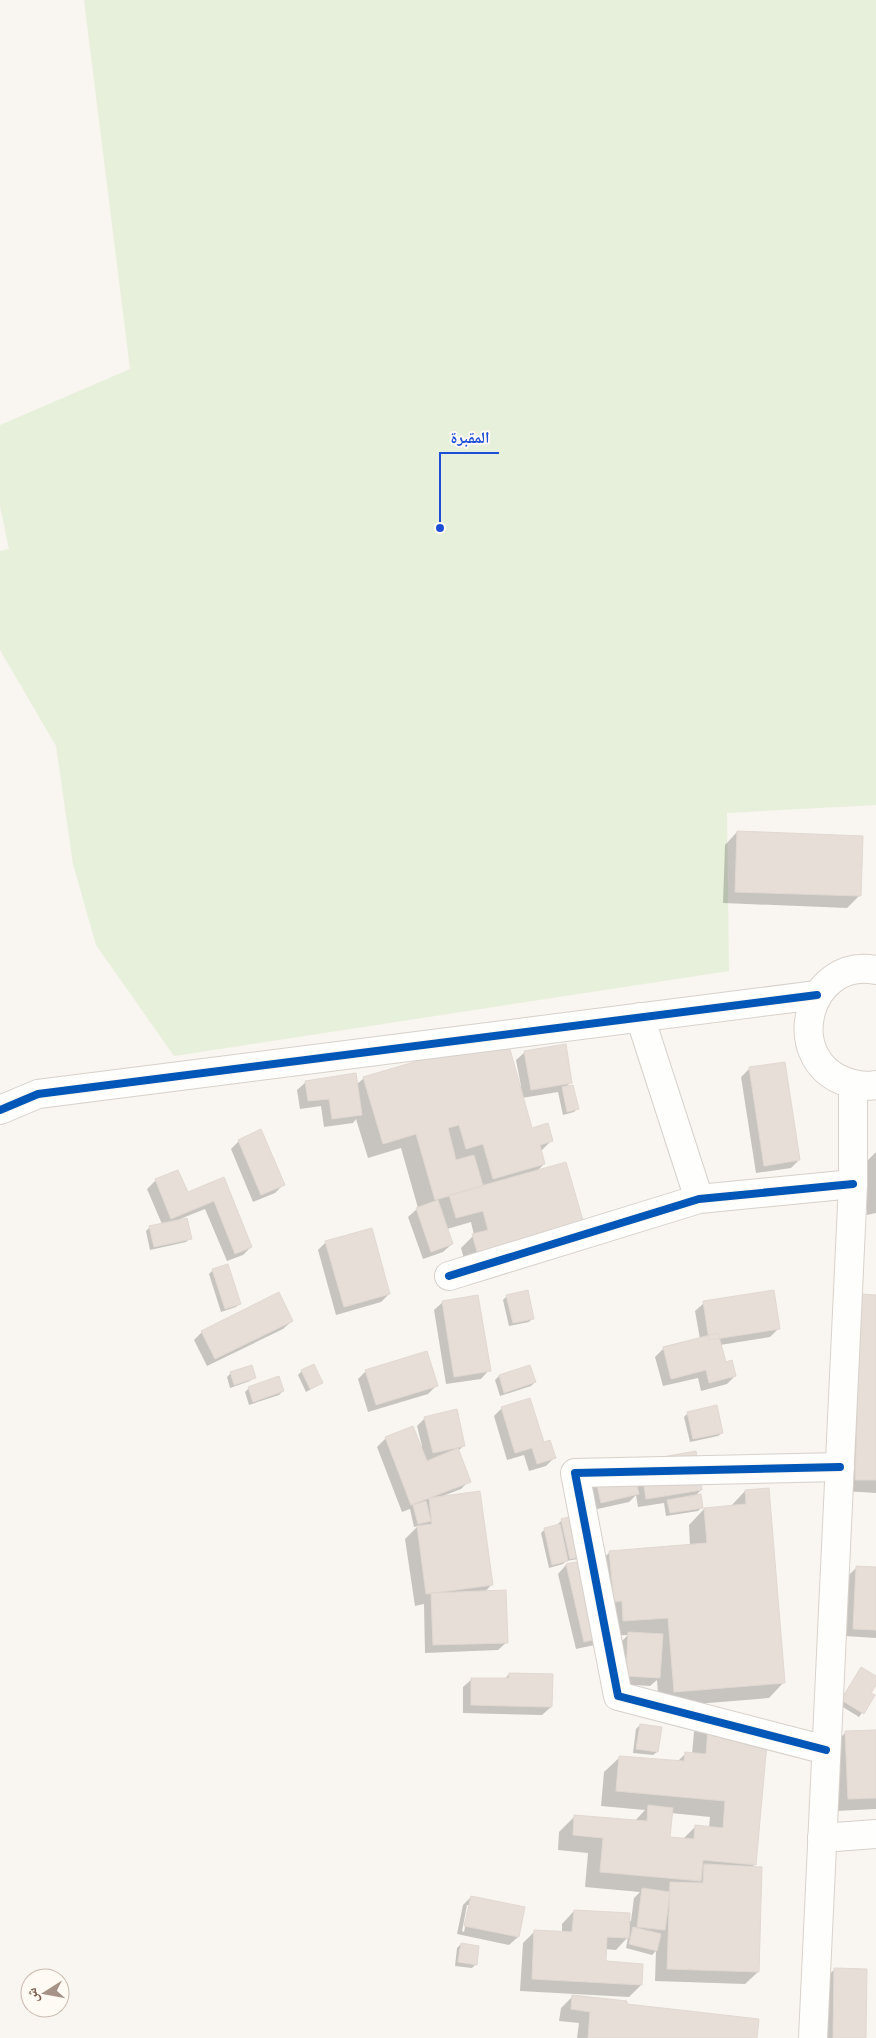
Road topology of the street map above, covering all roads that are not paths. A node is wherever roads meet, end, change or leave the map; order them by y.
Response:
1 (876, 970) edge
2 (817, 995) junction
3 (640, 1017) junction
4 (865, 1085) edge
5 (0, 1110) edge
6 (853, 1184) junction
7 (698, 1199) junction
8 (450, 1276) dead end
9 (840, 1467) junction
10 (826, 1750) junction
11 (876, 1834) edge
12 (822, 1838) junction
13 (813, 2038) edge

1 - 2 street
2 - 3 street
2 - 4 street
3 - 5 street
3 - 7 street
4 - 6 street
6 - 7 street
6 - 9 street
7 - 8 street
9 - 10 street
9 - 10 street
10 - 12 street
11 - 12 street
12 - 13 street

